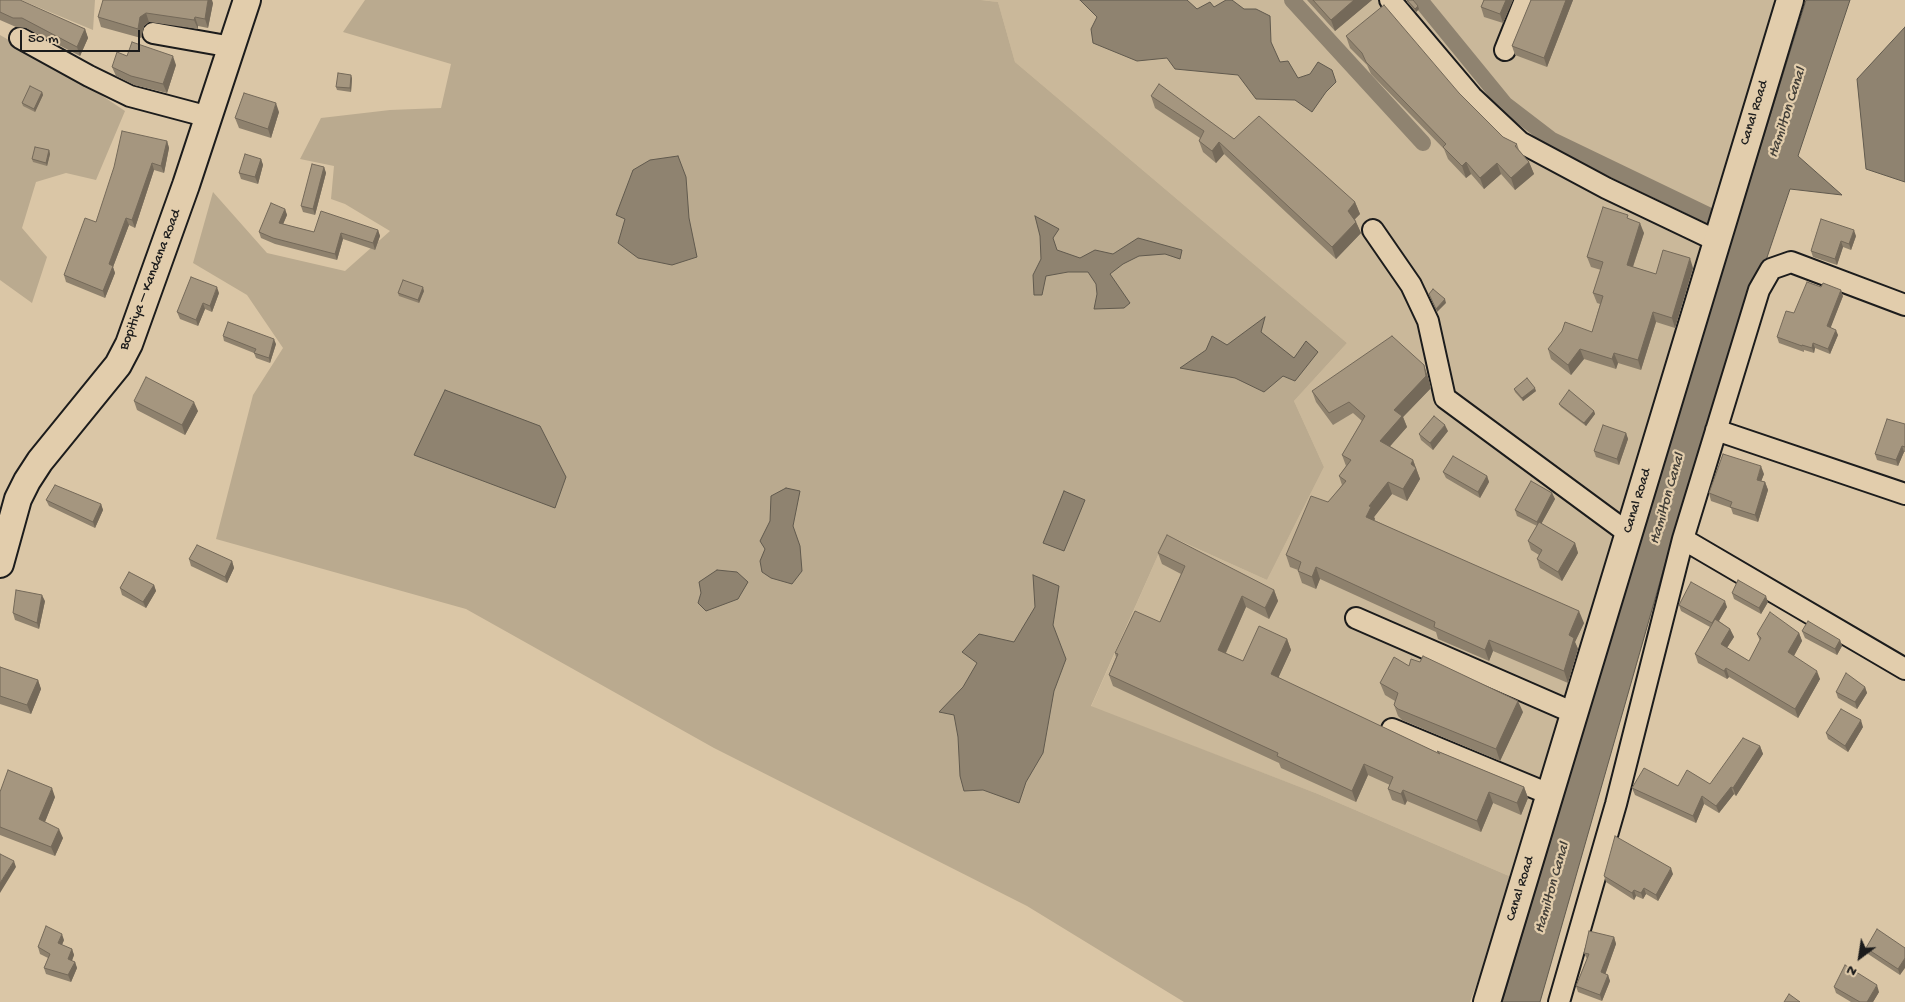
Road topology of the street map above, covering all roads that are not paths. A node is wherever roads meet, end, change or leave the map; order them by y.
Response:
1 (247, 0) edge
2 (1390, 0) edge
3 (1525, 0) edge
4 (1790, 0) edge
5 (153, 34) dead end
6 (20, 38) dead end
7 (232, 47) junction
8 (1505, 50) dead end
9 (209, 117) junction
10 (1372, 230) dead end
11 (1717, 241) junction
12 (1905, 305) edge
13 (1716, 430) junction
14 (1905, 494) edge
15 (1628, 533) junction
16 (1683, 539) junction
17 (0, 564) edge
18 (1356, 618) dead end
19 (1905, 668) edge
20 (1574, 713) junction
21 (1392, 729) edge
22 (1550, 794) junction
23 (1487, 1002) edge
24 (1558, 1002) edge

1 - 7 main road, Bopitiya – Kandana Road
2 - 11 street
3 - 8 street
4 - 11 main road, Canal Road
5 - 7 street
6 - 9 street
7 - 9 main road, Bopitiya – Kandana Road
9 - 17 main road, Bopitiya – Kandana Road
10 - 15 street
11 - 15 main road, Canal Road
12 - 13 street
13 - 14 street
13 - 16 street
15 - 20 main road, Canal Road
16 - 19 street
16 - 24 street
18 - 20 street
20 - 22 main road, Canal Road
21 - 22 street
22 - 23 main road, Canal Road

